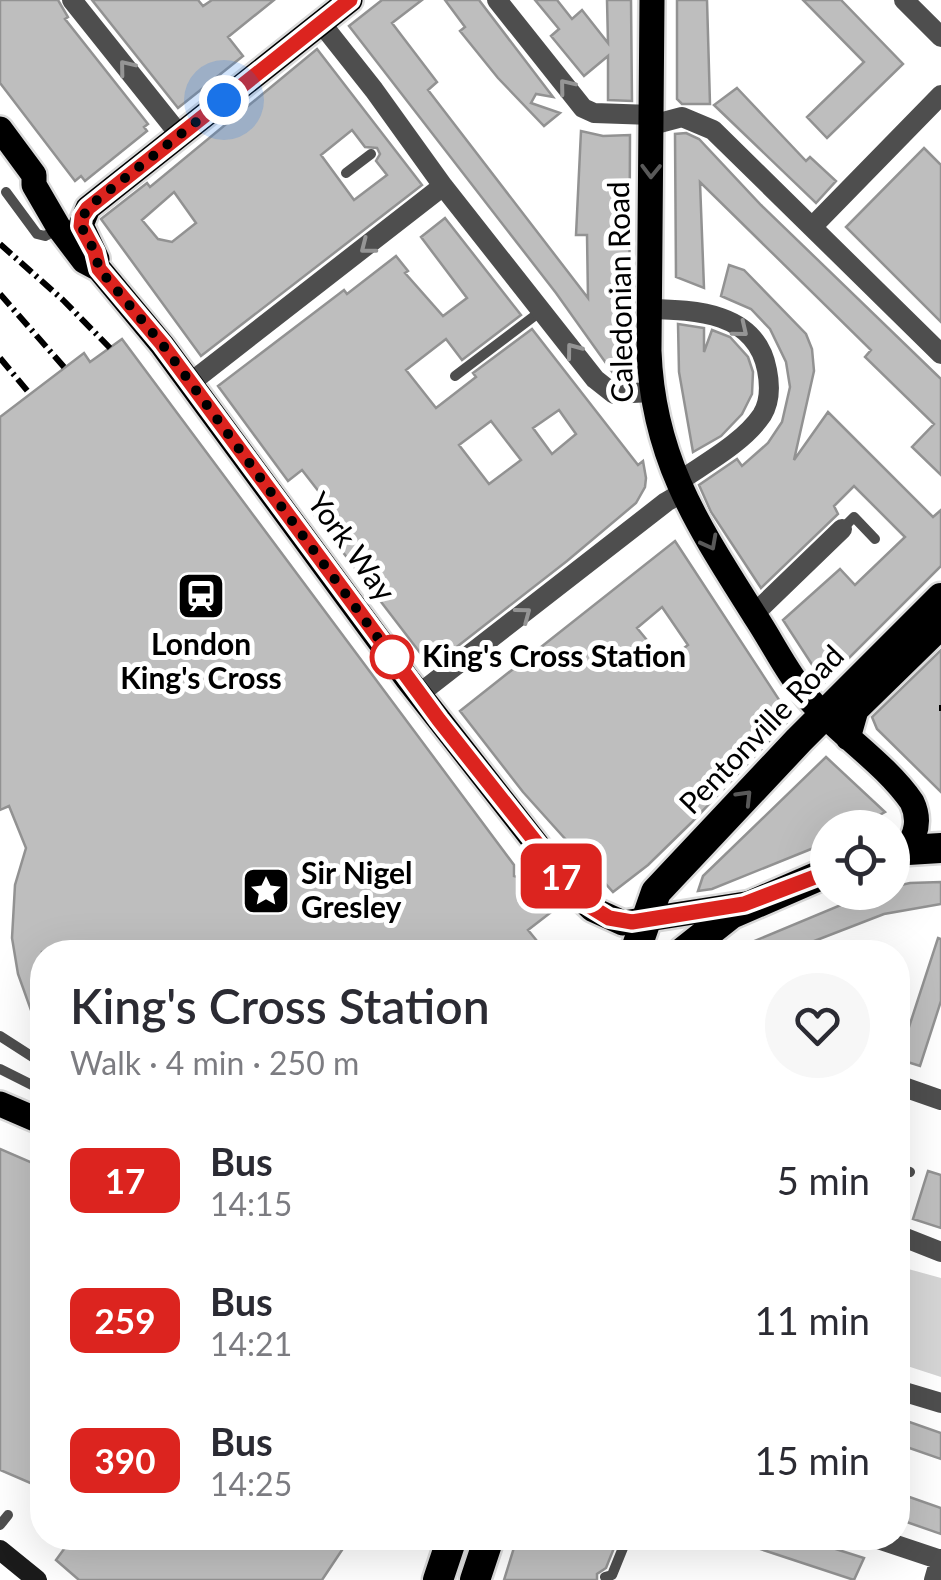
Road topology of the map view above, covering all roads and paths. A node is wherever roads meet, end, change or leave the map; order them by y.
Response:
1 (72, 0) edge
2 (350, 0) edge
3 (497, 0) edge
4 (652, 0) edge
5 (904, 0) edge
6 (321, 23) junction
7 (941, 37) edge
8 (941, 95) edge
9 (652, 120) junction
10 (0, 129) edge
11 (179, 134) junction
12 (371, 154) dead end
13 (346, 173) dead end
14 (40, 179) junction
15 (443, 186) junction
16 (6, 192) dead end
17 (77, 218) junction
18 (812, 227) junction
19 (649, 309) junction
20 (542, 310) junction
21 (941, 354) edge
22 (455, 376) dead end
23 (190, 383) junction
24 (651, 392) junction
25 (680, 487) junction
26 (842, 529) joint
27 (874, 539) dead end
28 (941, 598) edge
29 (754, 614) junction
30 (941, 628) edge
31 (419, 694) junction
32 (825, 715) junction
33 (848, 738) junction
34 (910, 837) edge
35 (941, 848) edge
36 (910, 849) edge
37 (545, 856) junction
38 (521, 872) dead end
39 (810, 879) edge
40 (759, 900) junction
41 (632, 936) edge
42 (696, 940) edge
43 (0, 1036) edge
44 (30, 1055) edge
45 (0, 1069) edge
46 (30, 1084) edge
47 (910, 1087) edge
48 (939, 1092) edge
49 (0, 1104) edge
50 (30, 1117) edge
51 (910, 1240) edge
52 (941, 1252) edge
53 (910, 1394) edge
54 (941, 1403) edge
55 (8, 1516) dead end
56 (0, 1526) edge
57 (910, 1549) edge
58 (0, 1550) edge
59 (448, 1550) edge
60 (486, 1550) edge
61 (622, 1550) edge
62 (940, 1559) edge
63 (606, 1577) dead end
64 (37, 1580) edge
65 (438, 1580) edge
66 (475, 1580) edge
67 (934, 1580) edge

11 -> 1 street
2 - 6 main road
9 -> 3 street
4 - 9 main road, Caledonian Road
5 - 7 street
6 - 11 main road
6 - 15 street
8 - 18 street
9 - 18 street
9 -> 19 main road, Caledonian Road
10 - 14 main road, York Way
11 - 17 main road
12 - 13 lane
14 - 17 main road
14 - 17 main road, York Way
15 - 20 street
15 -> 23 street
16 - 17 lane
17 - 23 main road, York Way
18 - 21 street
19 - 24 main road, Caledonian Road
19 -> 25 street
20 - 22 lane
24 -> 20 street
23 - 31 main road, York Way
24 - 25 main road, Caledonian Road
25 -> 29 main road, Caledonian Road
31 -> 25 street
26 - 27 lane
26 - 29 street
28 - 32 highway, Pentonville Road
29 - 32 main road, Caledonian Road
30 - 33 main road
31 - 37 main road, York Way
32 - 33 main road, Caledonian Road
41 -> 32 highway, Pentonville Road
33 - 34 main road, Caledonian Road
35 - 36 highway
37 - 38 lane
37 - 41 main road, York Way
39 - 40 highway
40 - 41 main road
40 - 42 highway
43 - 44 lane
45 - 46 lane
47 - 48 street
49 - 50 main road
51 - 52 street
53 - 54 street
55 - 56 lane
57 - 62 street
58 - 64 street
59 - 65 highway
60 - 66 highway
61 - 63 lane
62 - 67 street

